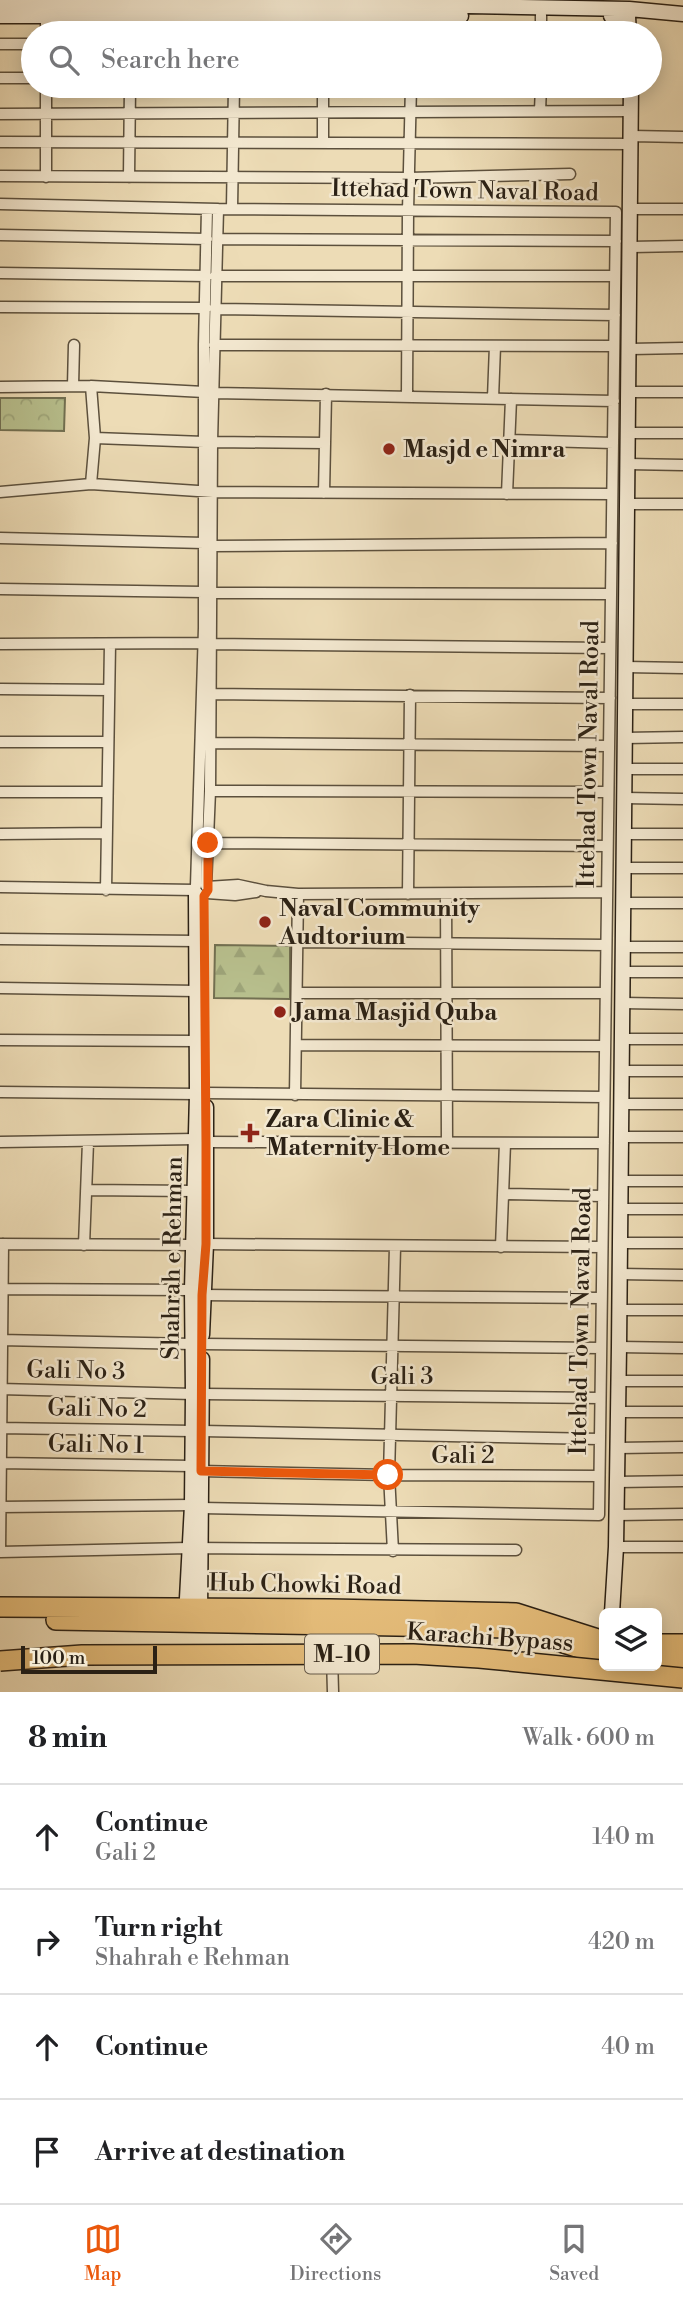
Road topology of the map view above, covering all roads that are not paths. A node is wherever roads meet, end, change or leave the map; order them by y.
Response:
1 (0, 3) edge
2 (96, 7) edge
3 (271, 7) edge
4 (357, 7) edge
5 (446, 7) edge
6 (185, 8) edge
7 (629, 8) edge
8 (535, 9) edge
9 (683, 14) edge
10 (0, 16) edge
11 (46, 16) junction
12 (236, 16) junction
13 (414, 16) junction
14 (130, 17) junction
15 (46, 21) edge
16 (130, 21) edge
17 (236, 21) edge
18 (414, 21) edge
19 (0, 44) edge
20 (21, 44) edge
21 (0, 78) edge
22 (21, 78) edge
23 (46, 98) edge
24 (130, 98) edge
25 (234, 98) edge
26 (323, 98) edge
27 (411, 98) edge
28 (541, 98) edge
29 (631, 98) edge
30 (234, 111) junction
31 (322, 111) junction
32 (411, 111) junction
33 (540, 111) junction
34 (632, 111) junction
35 (46, 113) junction
36 (130, 113) junction
37 (0, 114) edge
38 (683, 137) edge
39 (632, 140) junction
40 (0, 142) edge
41 (46, 142) junction
42 (129, 142) junction
43 (233, 142) junction
44 (323, 142) junction
45 (410, 143) junction
46 (570, 174) dead end
47 (0, 176) edge
48 (46, 177) junction
49 (129, 177) junction
50 (232, 178) junction
51 (409, 178) junction
52 (0, 204) edge
53 (232, 208) junction
54 (212, 209) junction
55 (631, 209) junction
56 (683, 209) edge
57 (408, 211) junction
58 (0, 235) edge
59 (213, 239) junction
60 (408, 240) junction
61 (616, 241) junction
62 (683, 246) edge
63 (631, 247) junction
64 (0, 273) edge
65 (211, 276) junction
66 (407, 276) junction
67 (615, 276) junction
68 (0, 307) edge
69 (210, 308) junction
70 (407, 312) junction
71 (615, 315) junction
72 (74, 345) dead end
73 (214, 345) junction
74 (407, 346) junction
75 (495, 346) junction
76 (614, 346) junction
77 (683, 348) edge
78 (630, 349) junction
79 (73, 386) junction
80 (91, 386) junction
81 (0, 387) edge
82 (208, 392) junction
83 (629, 392) junction
84 (683, 393) edge
85 (326, 394) junction
86 (407, 396) junction
87 (493, 398) junction
88 (511, 399) junction
89 (614, 401) junction
90 (629, 433) junction
91 (683, 433) edge
92 (94, 438) junction
93 (510, 440) junction
94 (208, 442) junction
95 (325, 443) junction
96 (613, 443) junction
97 (628, 464) junction
98 (683, 464) edge
99 (91, 484) junction
100 (208, 491) junction
101 (0, 492) edge
102 (324, 493) junction
103 (507, 494) junction
104 (612, 494) junction
105 (628, 504) junction
106 (683, 504) edge
107 (0, 537) edge
108 (612, 543) junction
109 (208, 545) junction
110 (0, 589) edge
111 (208, 593) junction
112 (611, 594) junction
113 (0, 643) edge
114 (207, 643) junction
115 (110, 645) junction
116 (610, 648) junction
117 (626, 667) junction
118 (683, 668) edge
119 (0, 689) edge
120 (109, 690) junction
121 (211, 694) junction
122 (410, 695) junction
123 (610, 698) junction
124 (626, 704) junction
125 (683, 704) edge
126 (683, 737) edge
127 (625, 738) junction
128 (0, 742) edge
129 (108, 742) junction
130 (210, 743) junction
131 (409, 745) junction
132 (609, 746) junction
133 (625, 769) junction
134 (683, 769) edge
135 (210, 791) junction
136 (0, 792) edge
137 (107, 792) junction
138 (408, 792) junction
139 (608, 792) junction
140 (625, 798) junction
141 (683, 799) edge
142 (107, 833) junction
143 (0, 834) edge
144 (624, 834) junction
145 (683, 834) edge
146 (208, 843) junction
147 (408, 845) junction
148 (607, 846) junction
149 (624, 868) junction
150 (683, 868) edge
151 (0, 887) edge
152 (106, 890) junction
153 (202, 890) junction
154 (607, 892) junction
155 (298, 894) junction
156 (408, 894) junction
157 (446, 894) junction
158 (624, 903) junction
159 (683, 903) edge
160 (0, 939) edge
161 (197, 941) junction
162 (298, 942) junction
163 (446, 944) junction
164 (606, 945) junction
165 (623, 947) junction
166 (683, 947) edge
167 (623, 972) junction
168 (683, 972) edge
169 (0, 989) edge
170 (197, 991) junction
171 (297, 993) junction
172 (446, 993) junction
173 (606, 993) junction
174 (622, 1003) junction
175 (683, 1003) edge
176 (683, 1038) edge
177 (622, 1039) junction
178 (0, 1040) edge
179 (197, 1041) junction
180 (296, 1045) junction
181 (446, 1045) junction
182 (605, 1046) junction
183 (622, 1071) junction
184 (683, 1071) edge
185 (0, 1092) edge
186 (201, 1093) junction
187 (295, 1095) junction
188 (447, 1096) junction
189 (604, 1097) junction
190 (621, 1104) junction
191 (683, 1104) edge
192 (621, 1137) junction
193 (683, 1138) edge
194 (201, 1140) junction
195 (0, 1142) edge
196 (88, 1142) junction
197 (447, 1143) junction
198 (505, 1143) junction
199 (604, 1143) junction
200 (621, 1181) junction
201 (683, 1181) edge
202 (86, 1191) junction
203 (194, 1191) junction
204 (503, 1194) junction
205 (603, 1196) junction
206 (620, 1209) junction
207 (683, 1209) edge
208 (620, 1243) junction
209 (683, 1243) edge
210 (1, 1244) edge
211 (200, 1244) junction
212 (84, 1245) junction
213 (395, 1247) junction
214 (501, 1247) junction
215 (602, 1247) junction
216 (620, 1275) junction
217 (683, 1275) edge
218 (2, 1289) edge
219 (197, 1293) junction
220 (393, 1297) junction
221 (601, 1298) junction
222 (619, 1310) junction
223 (683, 1310) edge
224 (1, 1340) edge
225 (197, 1344) junction
226 (392, 1346) junction
227 (619, 1347) junction
228 (601, 1348) junction
229 (683, 1348) edge
230 (619, 1381) junction
231 (683, 1381) edge
232 (1, 1389) edge
233 (198, 1394) junction
234 (391, 1397) junction
235 (600, 1398) junction
236 (618, 1412) junction
237 (683, 1412) edge
238 (0, 1427) edge
239 (197, 1431) junction
240 (390, 1436) junction
241 (600, 1439) junction
242 (683, 1447) edge
243 (618, 1448) junction
244 (1, 1464) edge
245 (196, 1468) junction
246 (388, 1475) junction
247 (599, 1476) junction
248 (683, 1481) edge
249 (617, 1482) junction
250 (197, 1506) junction
251 (0, 1507) edge
252 (392, 1512) junction
253 (683, 1514) edge
254 (617, 1515) junction
255 (617, 1547) junction
256 (683, 1547) edge
257 (195, 1548) junction
258 (393, 1550) junction
259 (516, 1550) dead end
260 (0, 1552) edge
261 (0, 1606) edge
262 (612, 1608) edge
263 (193, 1615) junction
264 (331, 1617) junction
265 (0, 1620) edge
266 (599, 1639) edge
267 (662, 1644) edge
268 (683, 1644) edge
269 (599, 1653) edge
270 (662, 1657) edge
271 (683, 1658) edge
272 (0, 1661) edge
273 (0, 1672) edge
274 (683, 1678) edge
275 (683, 1690) edge
276 (333, 1692) edge

1 - 2 street
2 - 6 street
2 - 11 street
2 - 14 street
3 - 4 street
3 - 6 street
3 - 12 street
4 - 5 street
4 - 13 street
5 - 8 street
5 - 13 street
6 - 12 street
6 - 14 street
7 - 8 street
7 - 9 street
10 - 11 street
11 - 15 street
12 - 17 street
13 - 18 street
14 - 16 street
19 - 20 street
21 - 22 street
23 - 35 street
24 - 36 street
25 - 30 street
26 - 31 street
27 - 32 street
28 - 33 street
29 - 34 street
30 - 31 street
30 - 36 street
30 - 43 street
31 - 32 street
31 - 44 street
32 - 33 street
32 - 45 street
33 - 34 street
34 - 39 street
35 - 36 street
35 - 37 street
35 - 41 street
36 - 42 street
38 - 39 street
39 - 45 street
39 - 55 street
40 - 41 street
41 - 42 street
41 - 48 street
42 - 43 street
42 - 49 street
43 - 44 street
43 - 50 street
44 - 45 street
45 - 51 street
46 - 51 street
47 - 48 street
48 - 49 street
49 - 50 street
50 - 51 street
50 - 53 street
51 - 57 street
52 - 54 street, Ittehad Town Naval Road
53 - 54 street, Ittehad Town Naval Road
53 - 57 street, Ittehad Town Naval Road
54 - 59 street
55 - 56 street
55 - 63 street
57 - 60 street
57 - 61 street, Ittehad Town Naval Road
58 - 59 street
59 - 60 street
59 - 65 street
60 - 61 street
60 - 66 street
61 - 67 street, Ittehad Town Naval Road
62 - 63 street
63 - 78 street
64 - 65 street
65 - 66 street
65 - 69 street
66 - 67 street
66 - 70 street
67 - 71 street, Ittehad Town Naval Road
68 - 69 street
69 - 70 street
69 - 73 street
69 - 82 street
70 - 71 street
70 - 74 street
71 - 76 street, Ittehad Town Naval Road
72 - 79 street
73 - 74 street
73 - 82 street
74 - 75 street
74 - 86 street
75 - 76 street
75 - 87 street
76 - 89 street, Ittehad Town Naval Road
77 - 78 street
78 - 83 street
79 - 80 street
79 - 81 street
80 - 82 street
80 - 92 street
82 - 85 street
82 - 94 street
83 - 84 street
83 - 90 street
85 - 86 street
85 - 95 street
86 - 87 street
87 - 88 street
88 - 89 street
88 - 93 street
89 - 96 street, Ittehad Town Naval Road
90 - 91 street
90 - 97 street
92 - 94 street
92 - 99 street
93 - 96 street
93 - 103 street
94 - 95 street
94 - 100 street
95 - 102 street
96 - 104 street, Ittehad Town Naval Road
97 - 98 street
97 - 105 street
99 - 100 street
99 - 101 street
100 - 102 street
100 - 109 street
102 - 103 street
103 - 104 street
104 - 108 street, Ittehad Town Naval Road
105 - 106 street
105 - 117 street
107 - 109 street
108 - 109 street
108 - 112 street, Ittehad Town Naval Road
109 - 111 street
110 - 111 street
111 - 112 street
111 - 114 street
112 - 116 street, Ittehad Town Naval Road
113 - 115 street
114 - 115 street
114 - 116 street
114 - 121 street
114 - 153 street
115 - 120 street
116 - 123 street, Ittehad Town Naval Road
117 - 118 street
117 - 124 street
119 - 120 street
120 - 129 street
121 - 122 street
121 - 130 street
122 - 123 street
122 - 131 street
123 - 132 street, Ittehad Town Naval Road
124 - 125 street
124 - 127 street
126 - 127 street
127 - 133 street
128 - 129 street
129 - 137 street
130 - 131 street
130 - 135 street
131 - 132 street
131 - 138 street
132 - 139 street, Ittehad Town Naval Road
133 - 134 street
133 - 140 street
135 - 138 street
135 - 146 street
136 - 137 street
137 - 142 street
138 - 139 street
138 - 147 street
139 - 148 street, Ittehad Town Naval Road
140 - 141 street
140 - 144 street
142 - 143 street
142 - 152 street
144 - 145 street
144 - 149 street
146 - 147 street
146 - 153 street
147 - 148 street
147 - 156 street
148 - 154 street, Ittehad Town Naval Road
149 - 150 street
149 - 158 street
151 - 152 street
152 - 153 street
153 - 155 street
153 - 161 street, Shahrah e Rehman
153 - 186 street, Shahrah e Rehman
154 - 157 street
154 - 164 street, Ittehad Town Naval Road
155 - 156 street
155 - 162 street
156 - 157 street
157 - 163 street
158 - 159 street
158 - 165 street
160 - 161 street
161 - 170 street, Shahrah e Rehman
162 - 163 street
162 - 171 street
163 - 164 street
163 - 172 street
164 - 173 street, Ittehad Town Naval Road
165 - 166 street
165 - 167 street
167 - 168 street
167 - 174 street
169 - 170 street
170 - 179 street, Shahrah e Rehman
171 - 172 street
171 - 180 street
172 - 173 street
172 - 181 street
173 - 182 street, Ittehad Town Naval Road
174 - 175 street
174 - 177 street
176 - 177 street
177 - 183 street
178 - 179 street
179 - 186 street, Shahrah e Rehman
180 - 181 street
180 - 187 street
181 - 182 street
181 - 188 street
182 - 189 street, Ittehad Town Naval Road
183 - 184 street
183 - 190 street
185 - 186 street
186 - 187 street
186 - 194 street, Shahrah e Rehman
187 - 188 street
188 - 189 street
188 - 197 street
189 - 199 street, Ittehad Town Naval Road
190 - 191 street
190 - 192 street
192 - 193 street
192 - 200 street
194 - 196 street
194 - 197 street
194 - 203 street, Shahrah e Rehman
194 - 211 street, Shahrah e Rehman
195 - 196 street
196 - 202 street
197 - 198 street
198 - 199 street
198 - 204 street
199 - 205 street, Ittehad Town Naval Road
200 - 201 street
200 - 206 street
202 - 203 street
202 - 212 street
203 - 211 street, Shahrah e Rehman
204 - 205 street
204 - 214 street
205 - 215 street, Ittehad Town Naval Road
206 - 207 street
206 - 208 street
208 - 209 street
208 - 216 street
210 - 212 street
210 - 218 street
211 - 212 street
211 - 213 street
211 - 219 street, Shahrah e Rehman
213 - 214 street
213 - 220 street
214 - 215 street
215 - 221 street, Ittehad Town Naval Road
216 - 217 street
216 - 222 street
218 - 219 street
218 - 224 street
219 - 220 street
219 - 225 street, Shahrah e Rehman
220 - 221 street
220 - 226 street
221 - 228 street, Ittehad Town Naval Road
222 - 223 street
222 - 227 street
224 - 225 street
224 - 232 street
225 - 226 street
225 - 233 street, Shahrah e Rehman
226 - 228 street
226 - 234 street
227 - 229 street
227 - 230 street
228 - 235 street, Ittehad Town Naval Road
230 - 231 street
230 - 236 street
232 - 233 street, Gali No 3
232 - 238 street
233 - 234 street, Gali 3
233 - 239 street, Shahrah e Rehman
234 - 235 street, Gali 3
234 - 240 street
235 - 241 street, Ittehad Town Naval Road
236 - 237 street
236 - 243 street
238 - 239 street, Gali No 2
238 - 244 street
239 - 240 street, Gali 2
239 - 245 street, Shahrah e Rehman
240 - 241 street, Gali 2
240 - 246 street
241 - 247 street, Ittehad Town Naval Road
242 - 243 street
243 - 249 street
244 - 245 street, Gali No 1
244 - 251 street
245 - 246 street, Gali 2
245 - 250 street, Shahrah e Rehman
246 - 247 street, Gali 2
246 - 252 street
247 - 252 street, Ittehad Town Naval Road
248 - 249 street
249 - 254 street
250 - 251 street, Ittehad Town Naval Road
250 - 252 street, Ittehad Town Naval Road
250 - 257 street, Shahrah e Rehman
251 - 260 street
252 - 258 street
253 - 254 street
254 - 255 street
255 - 256 street
255 - 262 street
257 - 258 street
257 - 260 street
257 - 263 street, Shahrah e Rehman
258 - 259 street
261 - 263 highway, Hub Chowki Road
263 - 264 highway
263 - 265 highway
264 - 266 highway, Hub Chowki Road
264 - 269 highway
264 - 276 street
267 - 268 highway
270 - 271 highway
272 - 274 highway, Karachi Bypass / M-10, bridge
273 - 275 highway, Karachi Bypass / M-10

